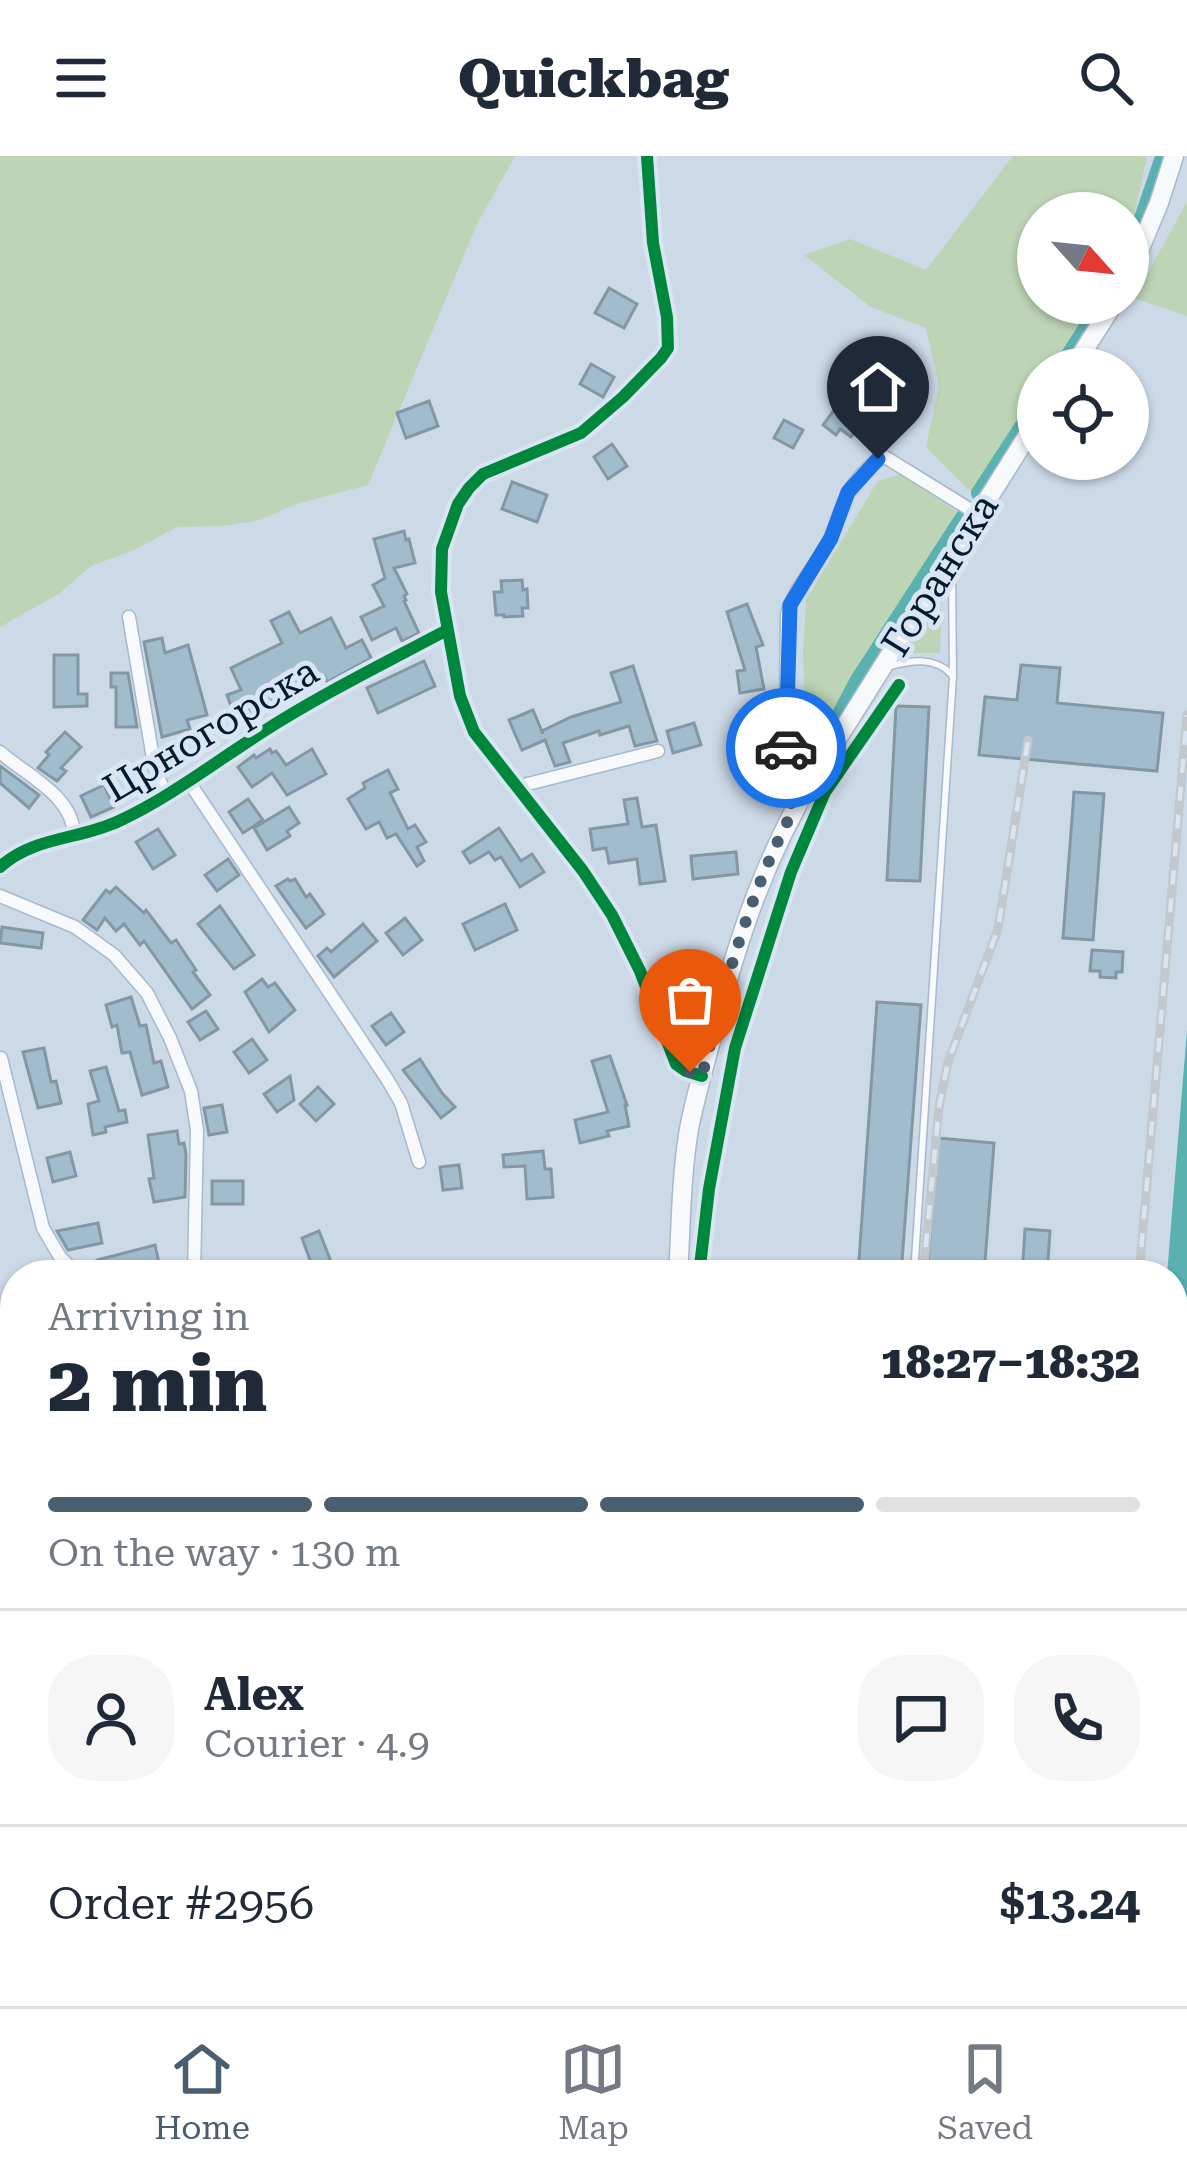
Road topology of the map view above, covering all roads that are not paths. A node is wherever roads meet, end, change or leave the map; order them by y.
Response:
1 (647, 156) edge
2 (1174, 156) edge
3 (1149, 227) edge
4 (1017, 453) edge
5 (979, 515) junction
6 (952, 558) junction
7 (129, 616) dead end
8 (447, 630) junction
9 (880, 669) junction
10 (953, 676) junction
11 (0, 752) edge
12 (658, 752) dead end
13 (189, 782) junction
14 (516, 787) junction
15 (166, 795) junction
16 (794, 809) junction
17 (74, 836) junction
18 (0, 866) edge
19 (0, 896) edge
20 (1, 1058) edge
21 (702, 1076) junction
22 (419, 1162) dead end
23 (63, 1260) edge
24 (194, 1260) edge
25 (679, 1260) edge
26 (915, 1260) edge

1 - 8 street
2 - 3 main road
4 - 5 main road, Горанска
5 - 6 main road, Горанска
5 - 16 street
6 - 9 main road, Горанска
6 - 10 lane
7 - 15 street
8 - 13 street, Црногорска
8 - 14 street
9 - 10 lane
9 - 16 main road, Горанска
10 - 26 lane
11 - 17 street
12 - 14 street
13 - 15 street, Црногорска
13 - 22 street
14 - 21 street
15 - 17 street, Црногорска
16 - 21 main road, Горанска
17 - 18 street, Црногорска
19 - 24 street
20 - 23 street
21 - 25 main road, Горанска

